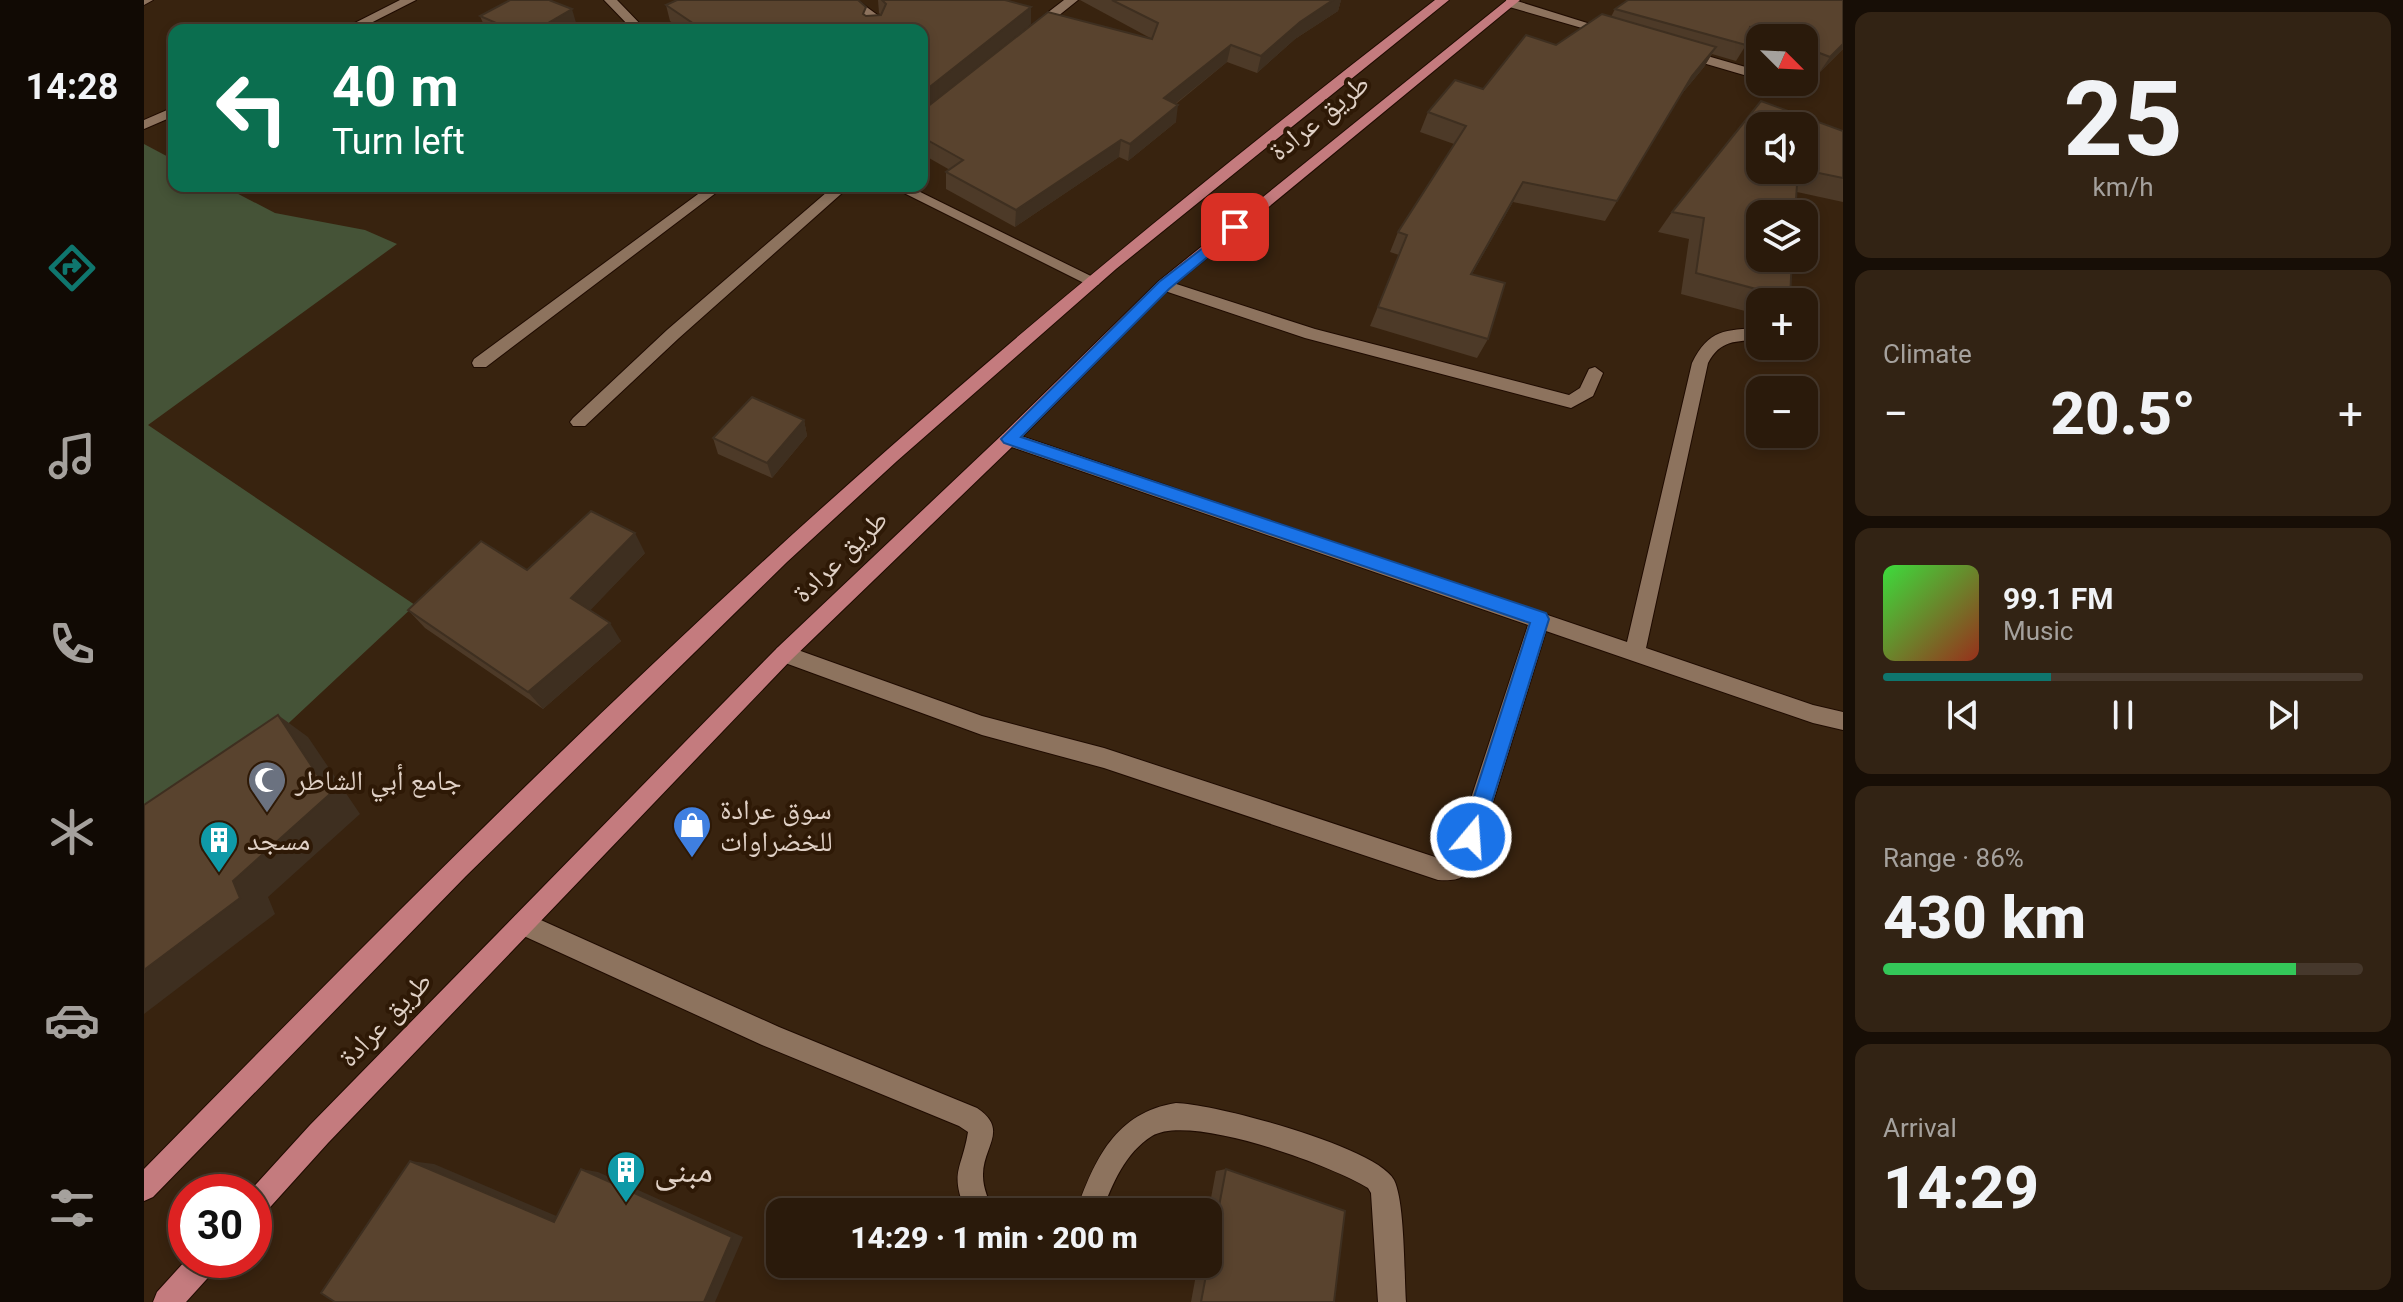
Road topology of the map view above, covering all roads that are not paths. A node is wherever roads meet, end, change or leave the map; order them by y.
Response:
1 (410, 0) edge
2 (610, 0) edge
3 (849, 0) edge
4 (1072, 0) edge
5 (1443, 0) edge
6 (1512, 2) edge
7 (360, 24) edge
8 (634, 24) edge
9 (878, 24) edge
10 (1627, 37) edge
11 (1022, 39) edge
12 (1671, 50) edge
13 (1744, 71) dead end
14 (168, 114) edge
15 (144, 125) edge
16 (710, 192) edge
17 (836, 192) edge
18 (909, 192) edge
19 (1093, 281) junction
20 (1164, 285) junction
21 (1746, 335) edge
22 (480, 363) dead end
23 (1595, 373) dead end
24 (579, 422) dead end
25 (1009, 439) junction
26 (1540, 619) junction
27 (1635, 651) junction
28 (784, 654) junction
29 (1843, 721) edge
30 (523, 924) junction
31 (272, 1186) edge
32 (144, 1188) edge
33 (975, 1198) edge
34 (1094, 1198) edge
35 (189, 1278) edge
36 (167, 1302) edge
37 (1392, 1302) edge

1 - 7 street
2 - 8 street
3 - 9 street
4 - 11 street
5 - 19 main road
6 - 10 street
6 - 20 main road, طريق عرادة
12 - 13 street
14 - 15 street
16 - 22 street
17 - 24 street
18 - 19 street
19 - 32 main road
20 - 23 street
20 - 25 main road, طريق عرادة
21 - 27 street
25 - 26 street
25 - 28 main road, طريق عرادة
26 - 27 street
26 - 28 street
27 - 29 street
28 - 30 main road, طريق عرادة
30 - 31 main road, طريق عرادة
30 - 33 street
34 - 37 street
35 - 36 main road

